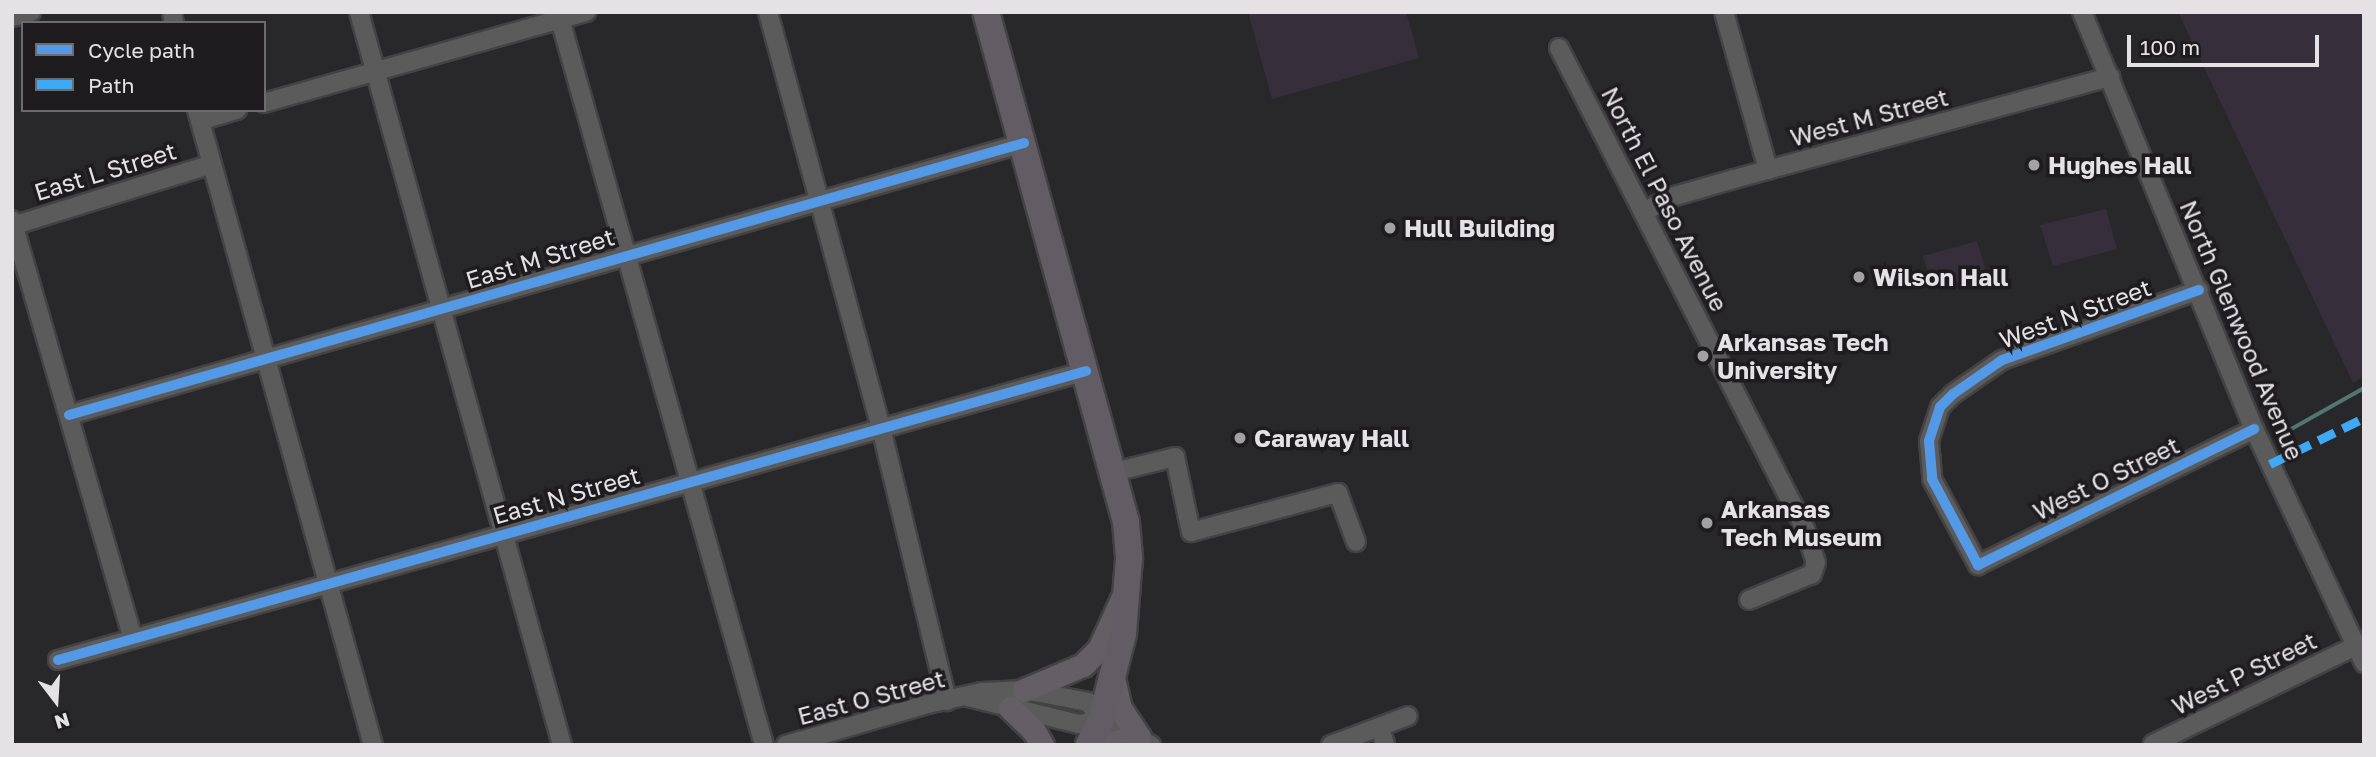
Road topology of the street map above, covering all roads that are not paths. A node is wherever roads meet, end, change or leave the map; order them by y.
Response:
1 (31, 12) edge
2 (359, 12) edge
3 (586, 12) edge
4 (768, 12) edge
5 (986, 12) edge
6 (1724, 12) edge
7 (2082, 12) edge
8 (559, 16) edge
9 (12, 17) edge
10 (1559, 48) dead end
11 (375, 72) junction
12 (2110, 78) junction
13 (266, 102) edge
14 (222, 112) edge
15 (199, 115) edge
16 (1024, 143) junction
17 (212, 164) junction
18 (1768, 170) junction
19 (818, 198) junction
20 (1643, 212) junction
21 (13, 224) edge
22 (626, 254) junction
23 (2199, 290) junction
24 (441, 310) junction
25 (265, 359) junction
26 (1086, 371) junction
27 (69, 415) junction
28 (881, 428) junction
29 (2254, 429) junction
30 (1114, 472) junction
31 (688, 483) junction
32 (503, 535) junction
33 (1356, 542) dead end
34 (1979, 565) joint
35 (326, 585) junction
36 (1128, 587) junction
37 (1749, 600) dead end
38 (133, 639) junction
39 (2356, 646) junction
40 (58, 660) dead end
41 (2364, 663) edge
42 (1113, 678) junction
43 (1017, 699) junction
44 (947, 701) junction
45 (1408, 716) dead end
46 (1102, 733) edge
47 (1383, 736) edge
48 (1145, 741) edge
49 (2153, 744) edge
50 (373, 745) edge
51 (562, 745) edge
52 (764, 745) edge
53 (786, 745) edge
54 (1042, 745) edge
55 (1089, 745) edge
56 (1331, 745) edge

1 - 9 street
2 - 11 street
3 - 8 street
4 - 19 street
5 - 16 highway
6 - 18 street
7 - 12 street, North Glenwood Avenue
8 - 11 street
8 - 22 street
10 - 20 street, North El Paso Avenue
11 - 13 street
11 - 24 street
12 - 18 street, West M Street
12 - 23 street, North Glenwood Avenue
14 - 15 street, East L Street
15 - 17 street
16 - 19 street, East M Street
16 - 26 highway
17 - 21 street, East L Street
17 - 25 street
18 - 20 street, West M Street
19 - 22 street, East M Street
19 - 28 street
20 - 37 street, North El Paso Avenue
21 - 27 street
22 - 24 street, East M Street
22 - 31 street
23 - 29 street, North Glenwood Avenue
23 - 34 street, West N Street
24 - 25 street, East M Street
24 - 32 street
25 - 27 street, East M Street
25 - 35 street
26 - 28 street, East N Street
26 - 30 highway
27 - 38 street
28 - 31 street, East N Street
28 - 44 street
29 - 34 street, West O Street
29 - 39 street, North Glenwood Avenue
30 - 33 street
30 - 36 highway
31 - 32 street, East N Street
31 - 52 street
32 - 35 street, East N Street
32 - 51 street
35 - 38 street, East N Street
35 - 50 street
36 - 42 highway
36 - 43 main road
38 - 40 street, East N Street
39 - 41 street, North Glenwood Avenue
39 - 49 street, West P Street
42 - 46 highway
42 - 48 main road
43 - 44 street, East O Street
43 - 46 street, East O Street
43 - 54 main road
44 - 53 street, East O Street
45 - 47 street
46 - 48 main road
46 - 55 highway
47 - 56 street

